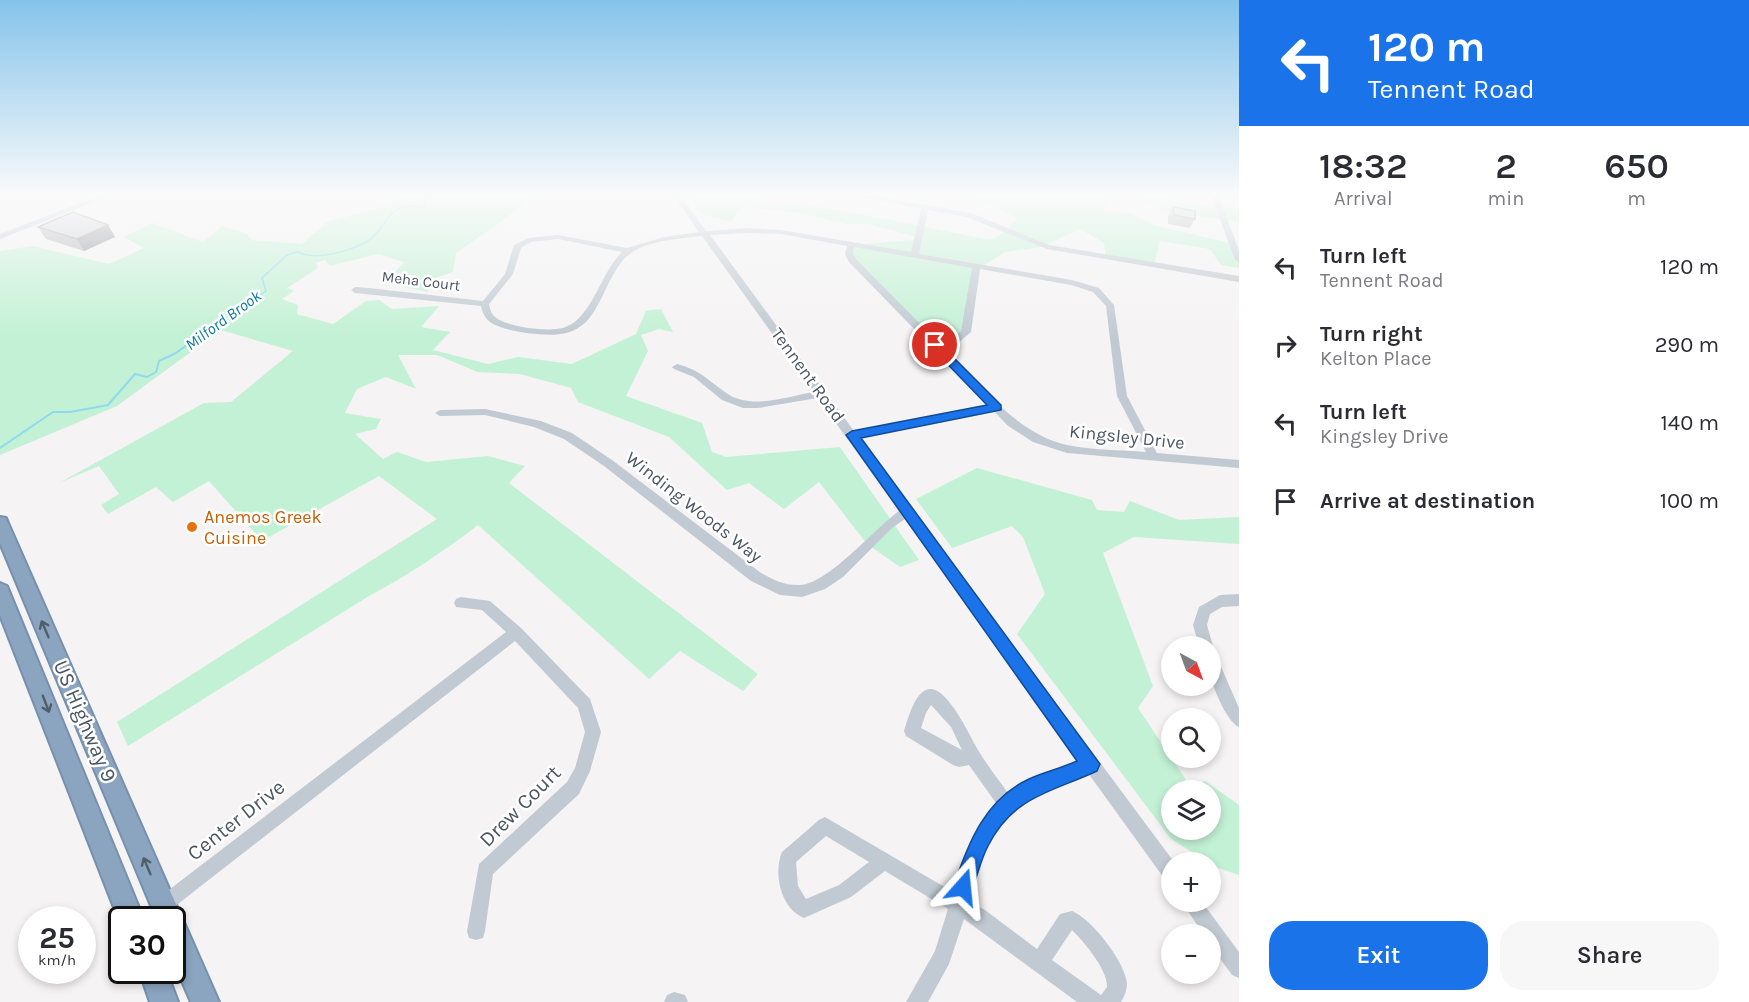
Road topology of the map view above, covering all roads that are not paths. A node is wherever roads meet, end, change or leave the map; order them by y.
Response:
1 (526, 242) edge
2 (582, 242) edge
3 (656, 242) edge
4 (711, 242) edge
5 (838, 242) edge
6 (918, 242) edge
7 (1030, 242) edge
8 (851, 244) junction
9 (1236, 244) edge
10 (628, 251) junction
11 (915, 255) junction
12 (1239, 260) edge
13 (976, 266) junction
14 (1239, 279) edge
15 (355, 290) dead end
16 (485, 304) junction
17 (935, 345) junction
18 (677, 367) dead end
19 (822, 394) junction
20 (996, 408) junction
21 (440, 413) dead end
22 (852, 435) junction
23 (1154, 457) junction
24 (1239, 464) edge
25 (906, 512) junction
26 (0, 523) edge
27 (0, 591) edge
28 (1239, 600) edge
29 (461, 603) dead end
30 (516, 632) junction
31 (1203, 636) edge
32 (1221, 684) edge
33 (1239, 720) edge
34 (973, 756) dead end
35 (1091, 764) junction
36 (1006, 804) junction
37 (1161, 860) edge
38 (884, 861) junction
39 (958, 905) junction
40 (125, 906) edge
41 (164, 906) edge
42 (182, 906) edge
43 (1198, 912) edge
44 (476, 931) dead end
45 (186, 957) edge
46 (1039, 963) junction
47 (1239, 968) edge
48 (157, 984) edge
49 (164, 1002) edge
50 (205, 1002) edge
51 (915, 1002) edge
52 (1094, 1002) edge
53 (1108, 1002) edge

1 - 16 street
2 - 10 street
3 - 10 street
4 - 19 street, Tennent Road
5 - 8 street
6 - 11 street
7 - 14 street
8 - 11 street
8 - 17 street, Kingsley Drive
9 - 12 street
10 - 16 street
11 - 13 street
13 - 17 street
13 - 23 street
15 - 16 street, Meha Court
17 - 20 street, Kingsley Drive
18 - 19 street
19 - 22 street, Tennent Road
20 - 22 street
20 - 23 street, Kingsley Drive
21 - 25 street, Winding Woods Way
22 - 25 street, Tennent Road
23 - 24 street, Kingsley Drive
25 - 35 street, Tennent Road
41 -> 26 highway, US Highway 9
27 -> 40 highway, US Highway 9
28 - 31 street
29 - 30 street, Drew Court
30 - 42 street, Center Drive
30 - 44 street, Drew Court
32 - 33 street
34 - 36 street
35 - 36 street
35 - 37 street, Tennent Road
36 - 39 street
38 - 38 street
38 - 39 street
39 - 46 street
39 - 51 street
43 - 47 street
45 - 50 highway, US Highway 9
46 - 52 street
46 - 53 street
48 - 49 highway

